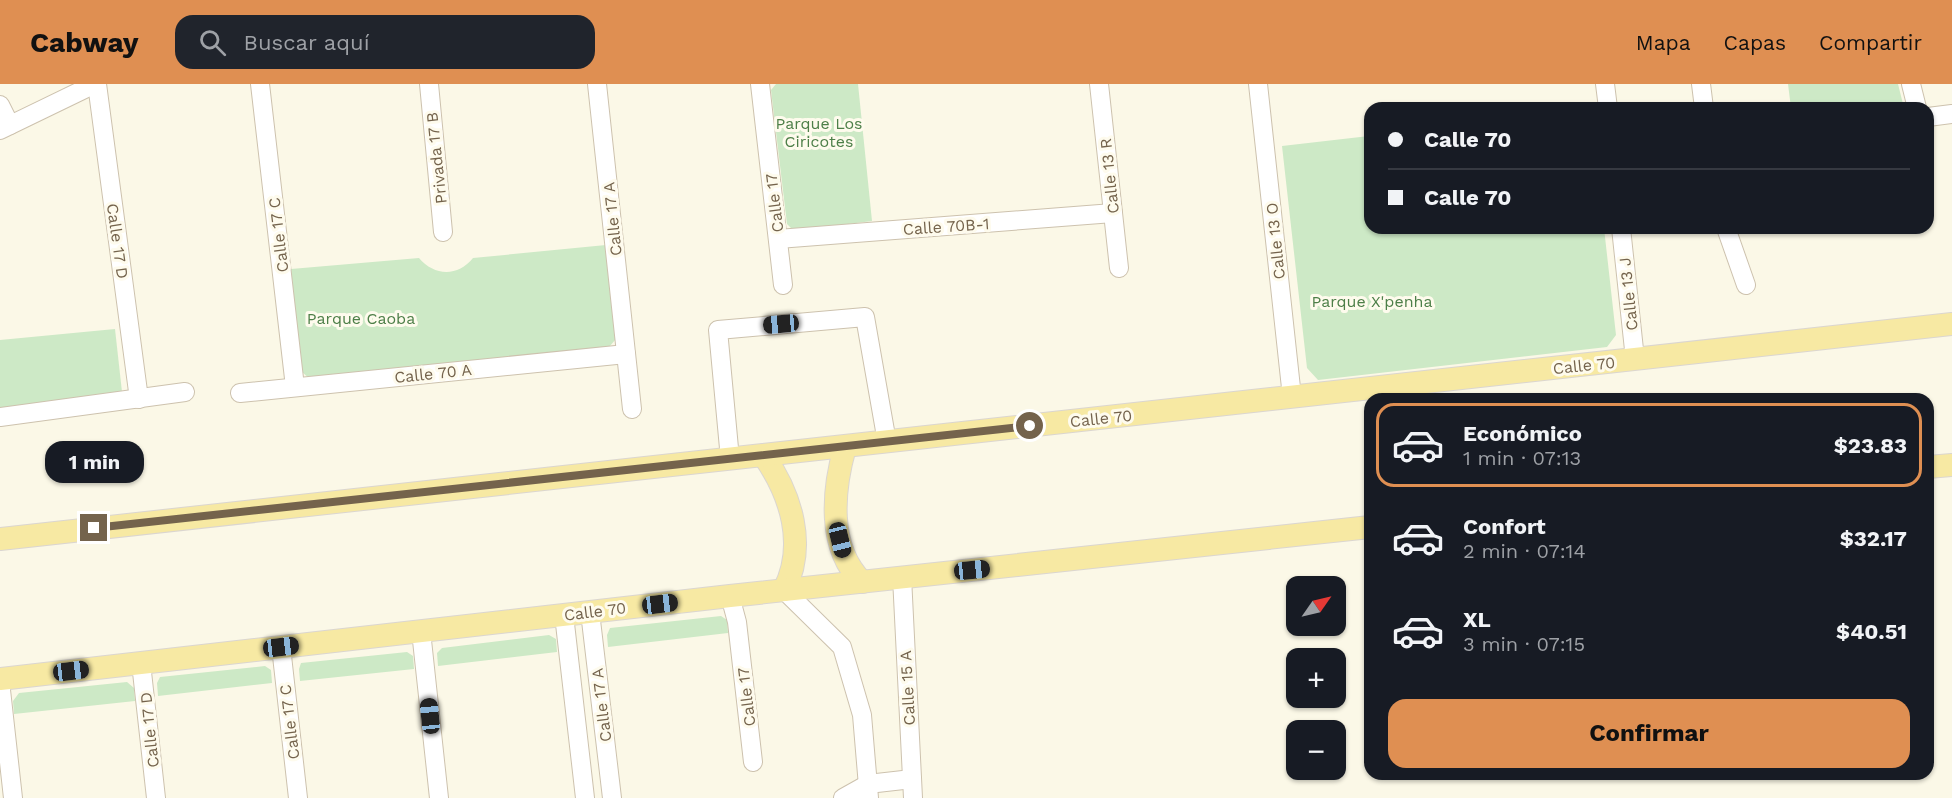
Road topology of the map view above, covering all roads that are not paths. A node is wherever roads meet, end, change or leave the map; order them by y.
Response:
1 (96, 84) edge
2 (260, 84) edge
3 (429, 84) edge
4 (597, 84) edge
5 (760, 84) edge
6 (1099, 84) edge
7 (1258, 84) edge
8 (1605, 84) edge
9 (1701, 84) edge
10 (1911, 84) edge
11 (1607, 102) edge
12 (1703, 102) edge
13 (1916, 102) edge
14 (0, 105) edge
15 (1952, 114) edge
16 (1934, 116) edge
17 (5, 128) edge
18 (1113, 213) junction
19 (443, 232) dead end
20 (1622, 234) edge
21 (1728, 234) edge
22 (778, 239) junction
23 (1119, 268) dead end
24 (783, 285) dead end
25 (1746, 285) dead end
26 (1952, 324) edge
27 (626, 354) junction
28 (1635, 359) junction
29 (295, 387) junction
30 (184, 392) dead end
31 (240, 393) dead end
32 (1292, 397) junction
33 (140, 399) junction
34 (632, 409) dead end
35 (0, 417) edge
36 (887, 442) junction
37 (845, 447) junction
38 (764, 456) junction
39 (730, 459) junction
40 (1952, 465) edge
41 (1934, 466) edge
42 (1364, 528) edge
43 (0, 538) edge
44 (902, 578) junction
45 (862, 582) junction
46 (784, 590) junction
47 (730, 596) junction
48 (590, 612) junction
49 (564, 615) junction
50 (421, 631) junction
51 (281, 647) junction
52 (141, 663) junction
53 (0, 680) edge
54 (753, 762) dead end
55 (912, 779) junction
56 (868, 791) edge
57 (13, 798) edge
58 (156, 798) edge
59 (298, 798) edge
60 (440, 798) edge
61 (585, 798) edge
62 (612, 798) edge
63 (843, 798) edge
64 (913, 798) edge

1 - 17 street
1 - 33 street, Calle 17 D
2 - 29 street, Calle 17 C
3 - 19 street, Privada 17 B
4 - 27 street, Calle 17 A
5 - 22 street, Calle 17
6 - 18 street, Calle 13 R
7 - 32 street, Calle 13 O
8 - 11 street
9 - 12 street
10 - 13 street
14 - 17 street
15 - 16 street
18 - 22 street, Calle 70B-1
18 - 23 street, Calle 13 R
20 - 28 street, Calle 13 J
21 - 25 street
22 - 24 street, Calle 17
26 - 28 main road, Calle 70
27 - 29 street, Calle 70 A
27 - 34 street, Calle 17 A
28 - 32 main road, Calle 70
29 - 31 street, Calle 70 A
30 - 33 street
32 - 36 main road, Calle 70
33 - 35 street
36 - 37 main road, Calle 70
36 - 39 street
37 - 38 main road, Calle 70
37 - 45 main road
38 - 39 main road, Calle 70
38 - 46 main road
39 - 43 main road, Calle 70
40 - 41 main road
42 - 44 main road, Calle 70
44 - 45 main road, Calle 70
44 - 55 street, Calle 15 A
45 - 46 main road, Calle 70
46 - 47 main road, Calle 70
46 - 56 street
47 - 48 main road, Calle 70
47 - 54 street, Calle 17
48 - 49 main road, Calle 70
48 - 62 street, Calle 17 A
49 - 50 main road, Calle 70
49 - 61 street, Calle 17 A
50 - 51 main road, Calle 70
50 - 60 street
51 - 52 main road, Calle 70
51 - 59 street, Calle 17 C
52 - 53 main road, Calle 70
52 - 58 street, Calle 17 D
53 - 57 street
55 - 56 street
55 - 64 street, Calle 15 A
56 - 63 street

